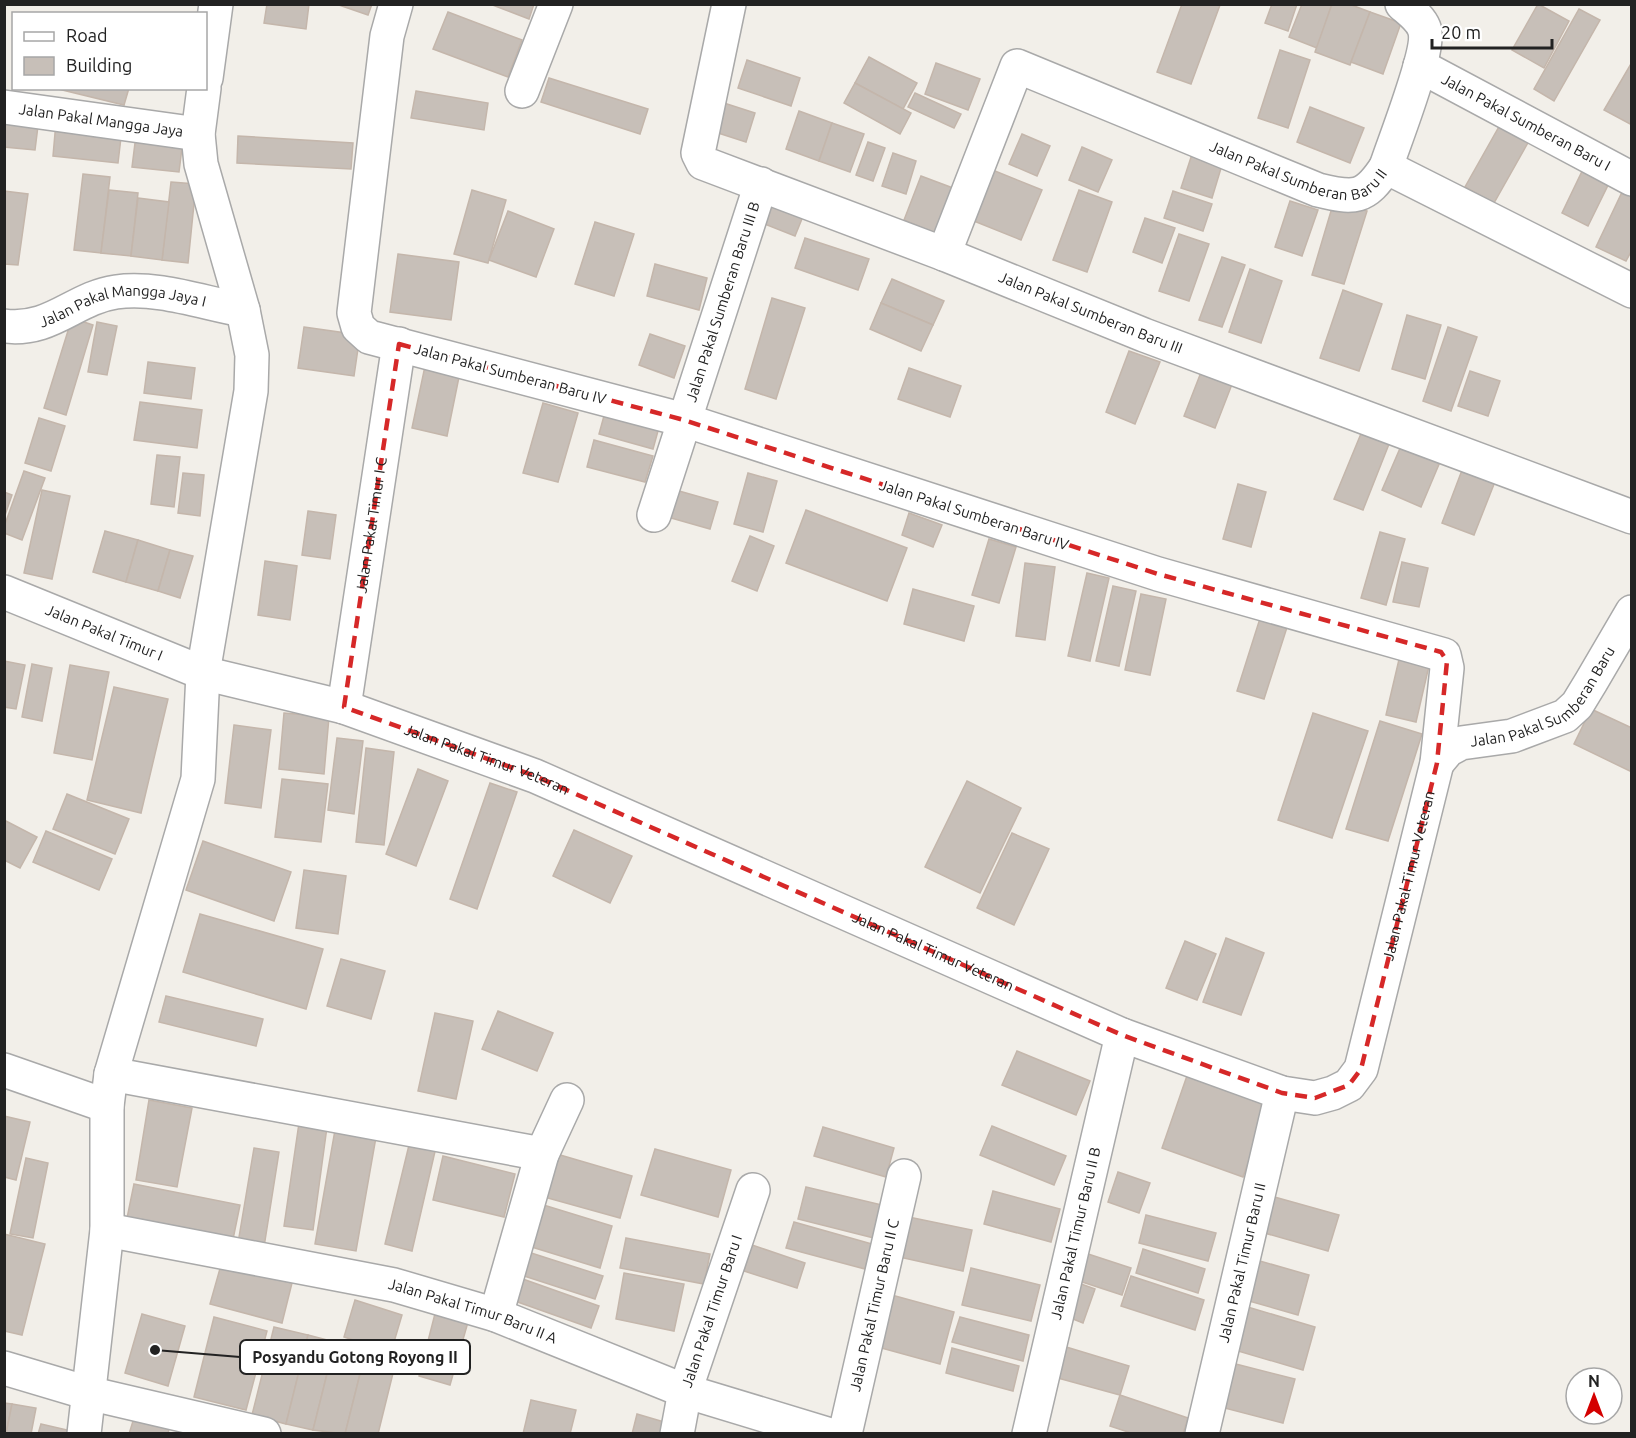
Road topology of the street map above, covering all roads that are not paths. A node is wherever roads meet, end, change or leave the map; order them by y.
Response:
1 (216, 4) edge
2 (396, 4) edge
3 (556, 4) edge
4 (729, 4) edge
5 (1402, 4) edge
6 (1420, 66) junction
7 (207, 71) edge
8 (204, 90) edge
9 (522, 91) dead end
10 (4, 107) edge
11 (198, 134) junction
12 (1386, 166) junction
13 (1632, 179) edge
14 (761, 184) junction
15 (944, 254) junction
16 (1632, 291) edge
17 (243, 310) junction
18 (4, 326) edge
19 (399, 344) junction
20 (684, 420) junction
21 (654, 515) dead end
22 (1632, 517) edge
23 (4, 592) edge
24 (1632, 612) edge
25 (203, 673) junction
26 (344, 707) junction
27 (1437, 763) junction
28 (1122, 1035) junction
29 (4, 1070) edge
30 (111, 1074) junction
31 (1282, 1093) junction
32 (567, 1100) dead end
33 (107, 1106) junction
34 (542, 1154) junction
35 (904, 1176) dead end
36 (753, 1190) dead end
37 (107, 1230) junction
38 (496, 1316) junction
39 (4, 1368) edge
40 (685, 1391) junction
41 (88, 1393) junction
42 (84, 1434) edge
43 (264, 1434) edge
44 (677, 1434) edge
45 (827, 1434) edge
46 (845, 1434) edge
47 (1029, 1434) edge
48 (1202, 1434) edge

1 - 7 street
2 - 19 street, Jalan Pakal Sumberan Baru IV
3 - 9 street
4 - 14 street, Jalan Pakal Sumberan Baru III
5 - 6 street
6 - 12 street
6 - 13 street, Jalan Pakal Sumberan Baru I
8 - 11 street
10 - 11 street, Jalan Pakal Mangga Jaya
11 - 17 street
12 - 15 street, Jalan Pakal Sumberan Baru II
12 - 16 street, Jalan Pakal Sumberan Baru II
14 - 15 street, Jalan Pakal Sumberan Baru III
14 - 20 street, Jalan Pakal Sumberan Baru III B
15 - 22 street, Jalan Pakal Sumberan Baru III
17 - 18 street, Jalan Pakal Mangga Jaya I
17 - 25 street
19 - 20 street, Jalan Pakal Sumberan Baru IV
19 - 26 street, Jalan Pakal Timur I C
20 - 21 street, Jalan Pakal Sumberan Baru III B
20 - 27 street, Jalan Pakal Sumberan Baru IV
23 - 25 street, Jalan Pakal Timur I
24 - 27 street, Jalan Pakal Sumberan Baru
25 - 26 street, Jalan Pakal Timur Veteran
25 - 30 street
26 - 28 street, Jalan Pakal Timur Veteran
27 - 31 street, Jalan Pakal Timur Veteran
28 - 31 street, Jalan Pakal Timur Veteran
28 - 47 street, Jalan Pakal Timur Baru II B
29 - 33 street
30 - 33 street
30 - 34 street
31 - 48 street, Jalan Pakal Timur Baru II
32 - 34 street
33 - 37 street
34 - 38 street
35 - 46 street, Jalan Pakal Timur Baru II C
36 - 40 street, Jalan Pakal Timur Baru I
37 - 38 street, Jalan Pakal Timur Baru II A
37 - 41 street
38 - 40 street, Jalan Pakal Timur Baru II A
39 - 41 street
40 - 44 street, Jalan Pakal Timur Baru I
40 - 45 street, Jalan Pakal Timur Baru II A
41 - 42 street
41 - 43 street

